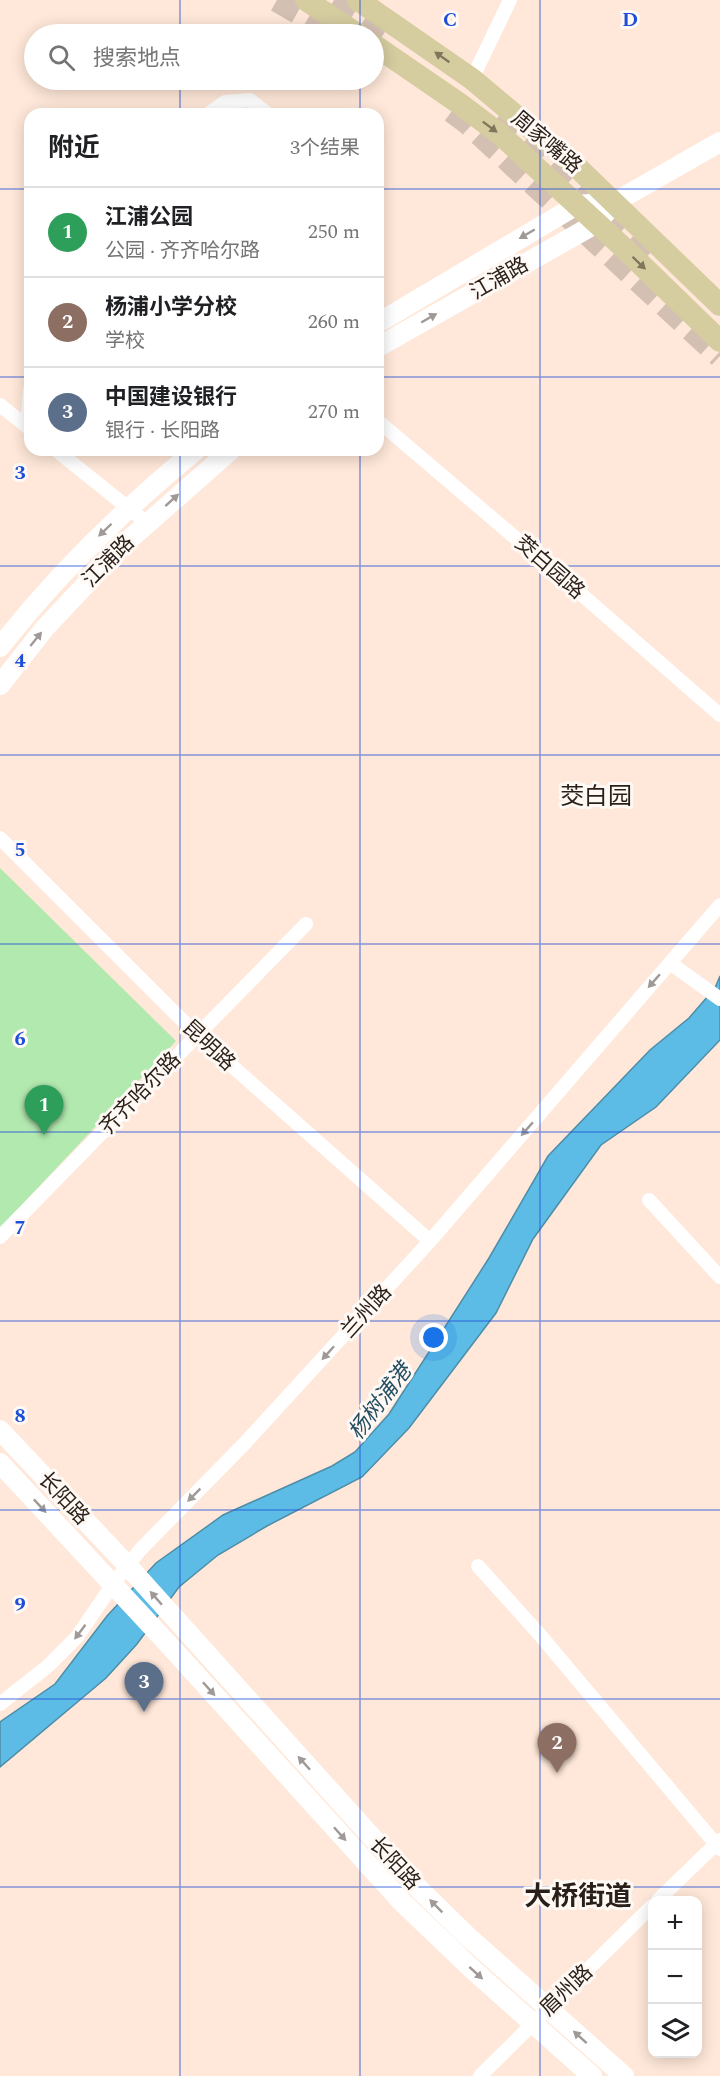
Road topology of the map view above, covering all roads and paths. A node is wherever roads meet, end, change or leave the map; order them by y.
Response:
1 (306, 0) edge
2 (358, 0) edge
3 (510, 0) edge
4 (342, 24) edge
5 (384, 52) tunnel mouth
6 (472, 79) junction
7 (216, 108) edge
8 (260, 108) edge
9 (720, 142) edge
10 (615, 202) junction
11 (577, 205) junction
12 (597, 223) junction
13 (720, 305) edge
14 (384, 319) edge
15 (720, 341) edge
16 (384, 344) edge
17 (0, 405) edge
18 (24, 425) edge
19 (384, 427) edge
20 (63, 456) edge
21 (189, 456) edge
22 (224, 456) edge
23 (128, 508) junction
24 (147, 523) junction
25 (0, 646) edge
26 (0, 685) edge
27 (720, 715) edge
28 (0, 838) edge
29 (720, 905) edge
30 (306, 924) dead end
31 (670, 963) junction
32 (720, 999) edge
33 (197, 1035) junction
34 (649, 1200) dead end
35 (0, 1237) edge
36 (430, 1241) junction
37 (720, 1277) edge
38 (0, 1430) edge
39 (0, 1463) edge
40 (127, 1565) junction
41 (478, 1566) dead end
42 (113, 1584) junction
43 (0, 1704) edge
44 (719, 1845) edge
45 (662, 1896) edge
46 (648, 1910) edge
47 (548, 2008) junction
48 (533, 2022) junction
49 (480, 2076) edge
50 (592, 2076) edge
51 (624, 2076) edge

1 - 4 main road
6 -> 2 main road, 周家嘴路
3 - 6 street
5 -> 11 main road, 周家嘴路
6 - 10 main road, 周家嘴路
7 - 8 street
9 - 10 main road, 江浦路
10 - 11 main road, 江浦路
10 - 12 main road, 江浦路
10 - 13 main road, 周家嘴路
11 - 12 main road, 周家嘴路
11 -> 14 main road, 江浦路
12 -> 15 main road, 周家嘴路
16 -> 12 main road, 江浦路
17 - 18 street
19 - 27 street, 茭白园路
20 - 23 street
21 - 23 main road, 江浦路
24 -> 22 main road, 江浦路
23 - 24 street
23 -> 25 main road, 江浦路
26 -> 24 main road, 江浦路
28 - 33 street, 昆明路
29 - 31 street, 兰州路
30 - 33 street, 齐齐哈尔路
31 - 32 street
31 -> 36 street, 兰州路
33 - 35 street, 齐齐哈尔路
33 - 36 street, 昆明路
34 - 37 street
36 -> 40 street, 兰州路
38 - 40 main road, 长阳路
39 -> 42 main road, 长阳路
40 - 42 street, 兰州路
47 -> 40 main road, 长阳路
41 - 44 street
42 -> 43 street, 兰州路
42 -> 48 main road, 长阳路
44 - 45 street
46 - 47 street, 眉州路
47 - 48 street, 眉州路
51 -> 47 main road, 长阳路
48 - 49 street, 眉州路
48 - 50 main road, 长阳路

